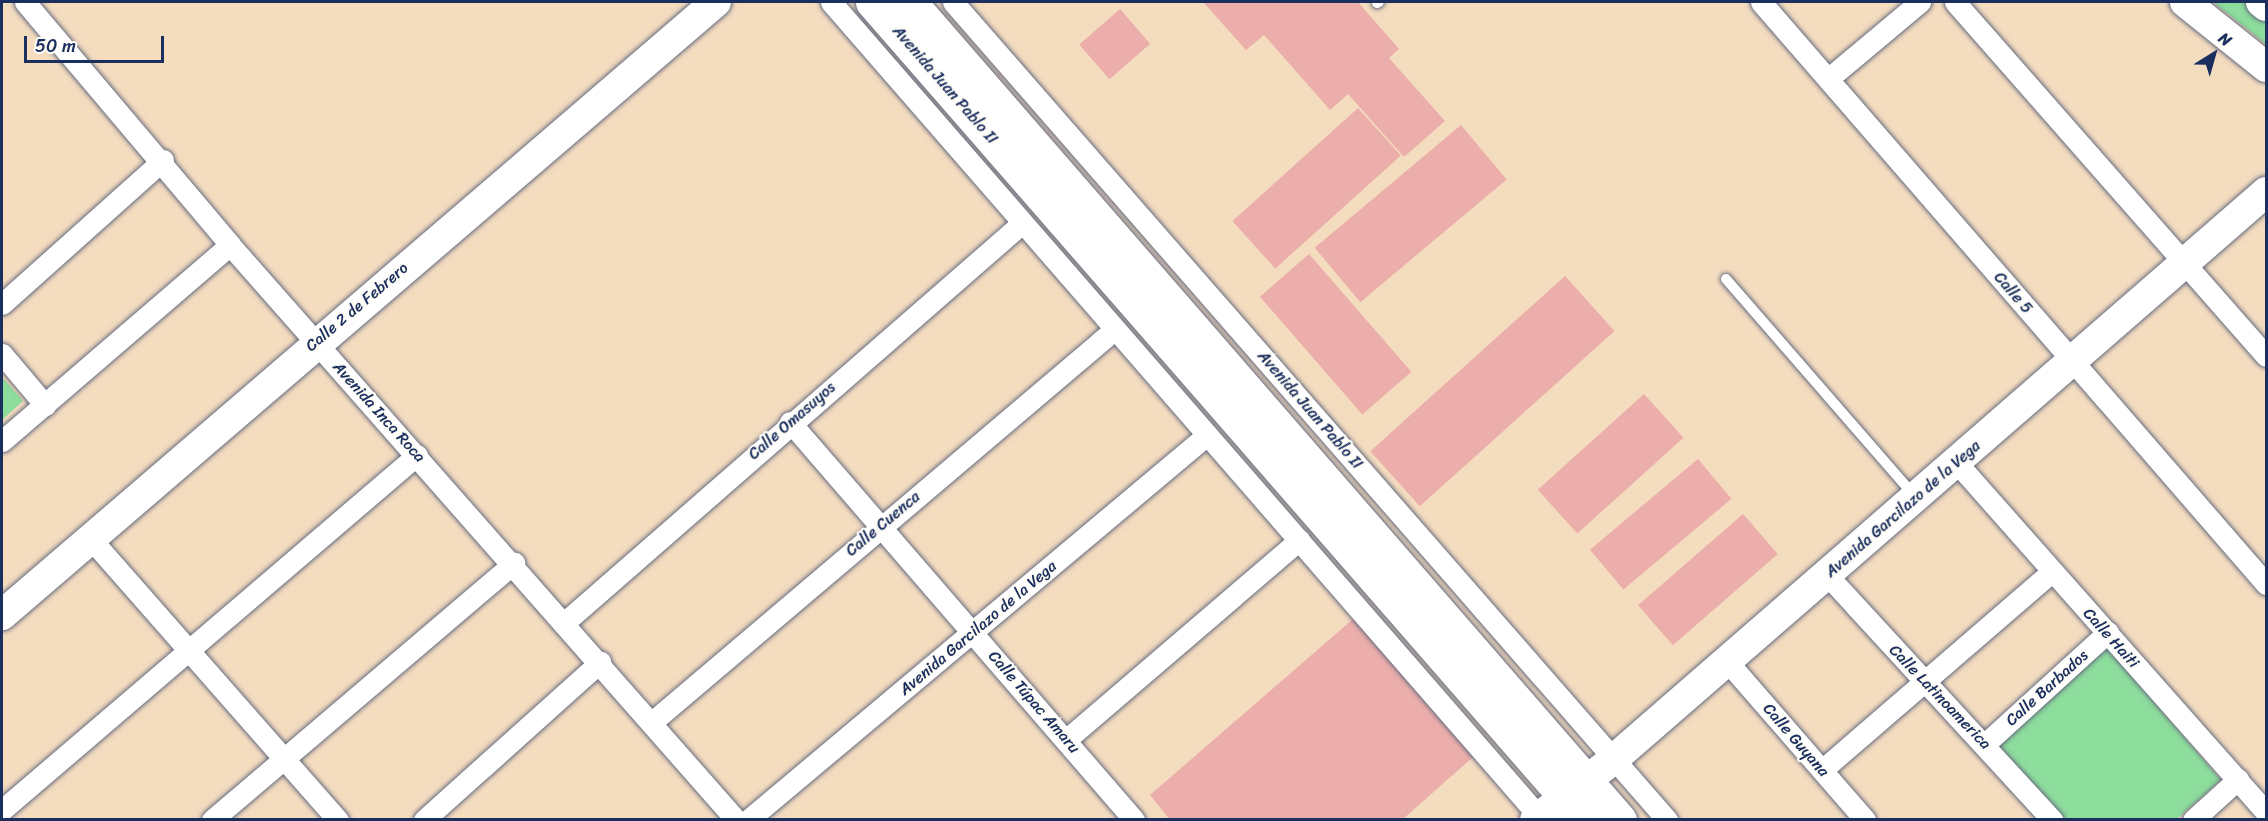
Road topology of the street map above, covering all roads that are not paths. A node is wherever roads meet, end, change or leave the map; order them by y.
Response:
1 (25, 2) edge
2 (716, 2) edge
3 (831, 2) edge
4 (872, 2) edge
5 (910, 2) edge
6 (953, 2) edge
7 (1761, 2) edge
8 (1920, 2) edge
9 (1955, 2) edge
10 (2185, 2) edge
11 (2261, 2) edge
12 (2266, 6) edge
13 (2266, 67) edge
14 (1829, 78) junction
15 (162, 160) junction
16 (2266, 192) edge
17 (1022, 223) junction
18 (230, 245) junction
19 (2185, 264) junction
20 (1726, 279) dead end
21 (2, 304) edge
22 (1115, 328) junction
23 (316, 341) junction
24 (2, 354) edge
25 (2266, 356) edge
26 (2072, 362) junction
27 (45, 405) junction
28 (790, 422) junction
29 (1207, 435) junction
30 (2, 441) edge
31 (417, 455) junction
32 (1957, 463) junction
33 (1916, 498) junction
34 (882, 524) junction
35 (90, 538) junction
36 (1299, 540) junction
37 (514, 563) junction
38 (2051, 572) junction
39 (1827, 575) junction
40 (2266, 584) edge
41 (2, 615) edge
42 (565, 622) junction
43 (973, 632) junction
44 (2108, 633) junction
45 (189, 648) junction
46 (1726, 660) junction
47 (600, 662) junction
48 (1921, 681) junction
49 (652, 722) junction
50 (1067, 739) junction
51 (1986, 743) junction
52 (283, 759) junction
53 (1614, 759) junction
54 (1822, 770) junction
55 (2238, 779) junction
56 (1580, 800) edge
57 (2, 810) edge
58 (2266, 812) edge
59 (1539, 818) edge
60 (212, 819) edge
61 (338, 819) edge
62 (424, 819) edge
63 (736, 819) edge
64 (748, 819) edge
65 (1134, 819) edge
66 (1620, 819) edge
67 (1667, 819) edge
68 (1865, 819) edge
69 (2052, 819) edge
70 (2193, 819) edge

1 - 15 street, Avenida Inca Roca
2 - 23 street, Calle 2 de Febrero
3 - 17 street, Avenida Juan Pablo II
4 - 56 highway, Avenida Juan Pablo II
5 - 56 highway, Avenida Juan Pablo II
6 - 53 street, Avenida Juan Pablo II
7 - 14 street, Calle 5
8 - 14 street
9 - 19 street
10 - 13 street
11 - 12 street
14 - 26 street, Calle 5
15 - 18 street, Avenida Inca Roca
15 - 21 street
16 - 19 street, Avenida Garcilazo de la Vega
17 - 22 street, Avenida Juan Pablo II
17 - 28 street, Calle Omasuyos
18 - 23 street, Avenida Inca Roca
18 - 27 street
19 - 25 street
19 - 26 street, Avenida Garcilazo de la Vega
20 - 33 lane
22 - 29 street, Avenida Juan Pablo II
22 - 34 street, Calle Cuenca
23 - 31 street, Avenida Inca Roca
23 - 35 street, Calle 2 de Febrero
24 - 27 street
26 - 32 street, Avenida Garcilazo de la Vega
26 - 40 street, Calle 5
27 - 30 street
28 - 34 street, Calle Túpac Amaru
28 - 42 street, Calle Omasuyos
29 - 36 street, Avenida Juan Pablo II
29 - 43 street, Avenida Garcilazo de la Vega
31 - 37 street, Avenida Inca Roca
31 - 45 street
32 - 33 street, Avenida Garcilazo de la Vega
32 - 38 street, Calle Haiti
33 - 39 street, Avenida Garcilazo de la Vega
34 - 43 street, Calle Túpac Amaru
34 - 49 street, Calle Cuenca
35 - 41 street, Calle 2 de Febrero
35 - 45 street
36 - 50 street
36 - 59 street, Avenida Juan Pablo II
37 - 42 street, Avenida Inca Roca
37 - 52 street
38 - 44 street, Calle Haiti
38 - 48 street
39 - 46 street, Avenida Garcilazo de la Vega
39 - 48 street, Calle Latinoamerica
42 - 47 street, Avenida Inca Roca
43 - 50 street, Calle Túpac Amaru
43 - 64 street, Avenida Garcilazo de la Vega
44 - 51 street, Calle Barbados
44 - 55 street, Calle Haiti
45 - 52 street
45 - 57 street
46 - 53 street, Avenida Garcilazo de la Vega
46 - 54 street, Calle Guyana
47 - 49 street, Avenida Inca Roca
47 - 62 street
48 - 51 street, Calle Latinoamerica
48 - 54 street
49 - 63 street, Avenida Inca Roca
50 - 65 street, Calle Túpac Amaru
51 - 69 street, Calle Latinoamerica
52 - 60 street
52 - 61 street
53 - 56 street, Avenida Garcilazo de la Vega
53 - 67 street, Avenida Juan Pablo II
54 - 68 street, Calle Guyana
55 - 58 street, Calle Haiti
55 - 70 street
56 - 59 street, Avenida Garcilazo de la Vega
56 - 66 highway, Avenida Juan Pablo II

